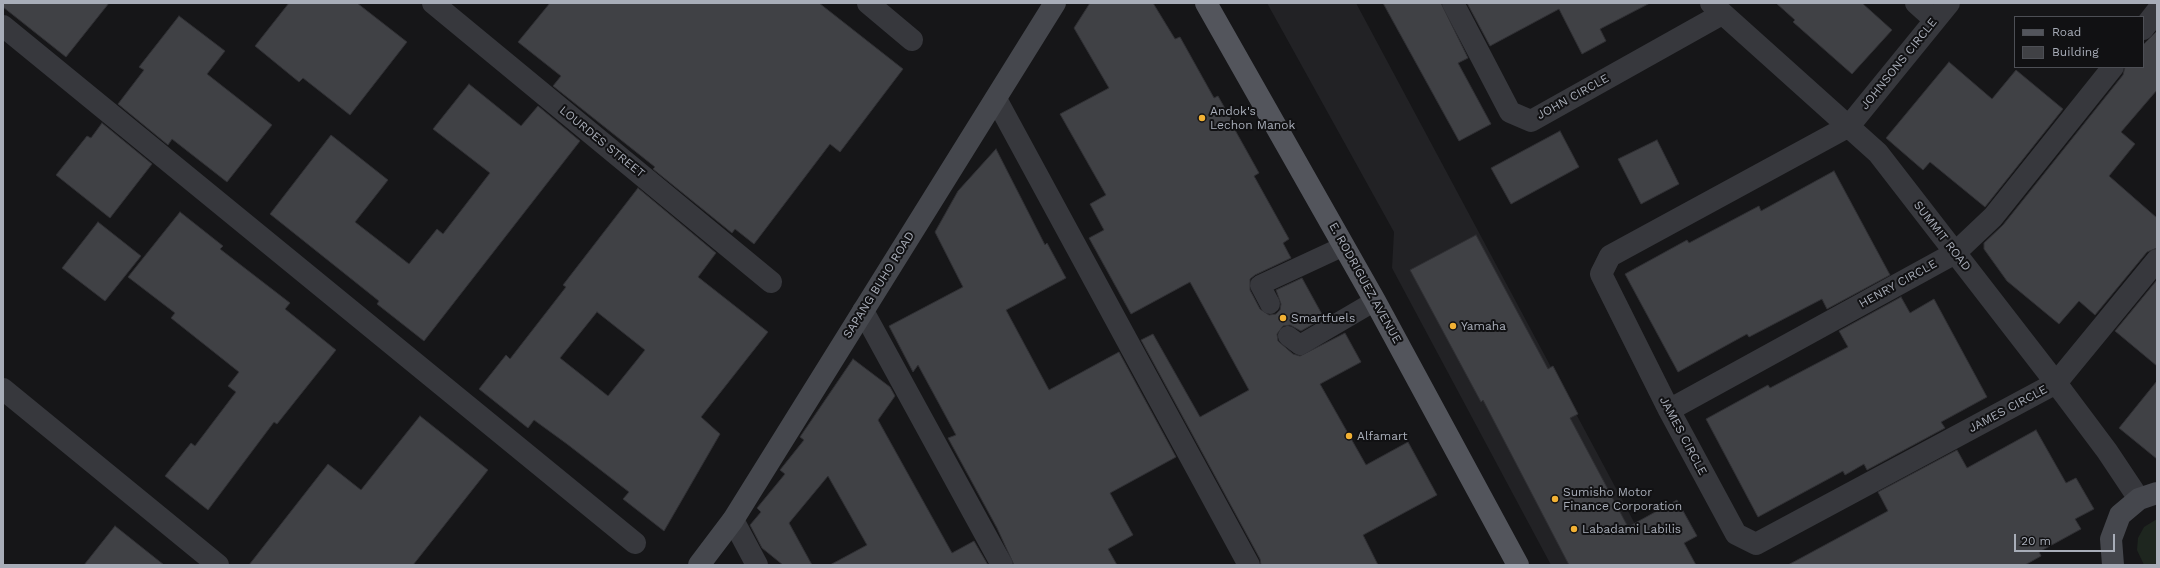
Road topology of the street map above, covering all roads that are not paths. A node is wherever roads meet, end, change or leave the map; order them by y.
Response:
1 (433, 3) edge
2 (868, 3) edge
3 (1055, 3) edge
4 (1206, 3) edge
5 (1453, 3) edge
6 (1916, 3) edge
7 (1949, 3) edge
8 (1716, 8) edge
9 (2157, 11) edge
10 (1935, 20) junction
11 (3, 26) edge
12 (2144, 28) edge
13 (912, 40) dead end
14 (2112, 68) edge
15 (996, 99) junction
16 (1849, 126) junction
17 (1344, 246) junction
18 (1955, 253) junction
19 (2157, 260) edge
20 (771, 282) dead end
21 (1375, 300) junction
22 (1270, 304) dead end
23 (863, 311) junction
24 (1288, 336) dead end
25 (2056, 383) junction
26 (3, 389) edge
27 (1669, 410) junction
28 (2148, 496) edge
29 (733, 520) junction
30 (635, 543) dead end
31 (218, 565) edge
32 (699, 565) edge
33 (757, 565) edge
34 (1002, 565) edge
35 (1249, 565) edge
36 (1518, 565) edge
37 (2112, 565) edge

1 - 20 street, LOURDES STREET
2 - 13 street
3 - 15 street, SAPANG BUHO ROAD
4 - 17 main road, E. RODRIGUEZ AVENUE
5 - 8 street, JOHN CIRCLE
6 - 10 street
7 - 10 street, JOHNSONS CIRCLE
8 - 16 street, SUMMIT ROAD
9 - 12 street
10 - 16 street, JOHNSONS CIRCLE
11 - 30 street
14 - 18 street, HENRY CIRCLE
15 - 23 street, SAPANG BUHO ROAD
15 - 35 street
16 - 18 street, SUMMIT ROAD
16 - 27 street, JAMES CIRCLE
17 - 21 main road, E. RODRIGUEZ AVENUE
17 - 22 lane
18 - 25 street, SUMMIT ROAD
18 - 27 street, HENRY CIRCLE
19 - 25 street
21 - 24 lane
21 - 36 main road, E. RODRIGUEZ AVENUE
23 - 29 street, SAPANG BUHO ROAD
23 - 34 street
25 - 27 street, JAMES CIRCLE
25 - 28 street, SUMMIT ROAD
26 - 31 street
28 - 37 street
29 - 32 street, SAPANG BUHO ROAD
29 - 33 street

